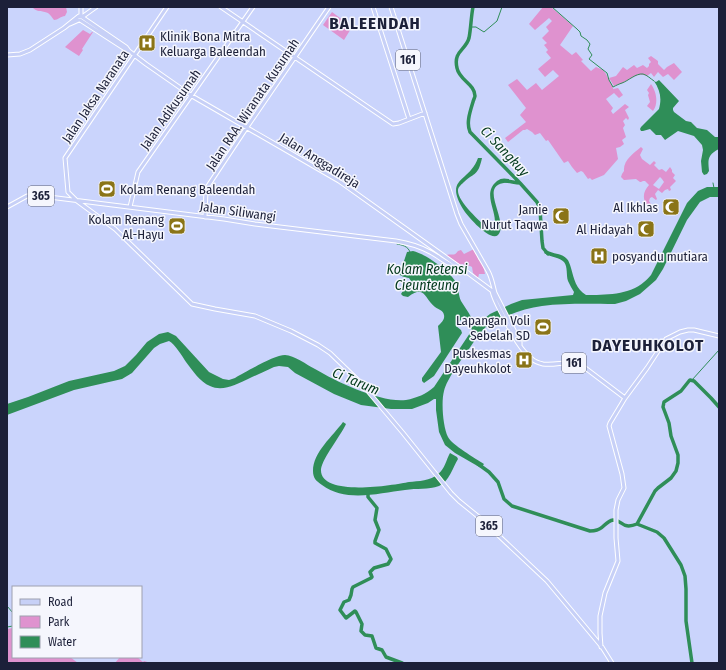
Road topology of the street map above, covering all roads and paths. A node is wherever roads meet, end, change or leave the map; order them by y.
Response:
1 (81, 7) edge
2 (96, 7) edge
3 (167, 7) edge
4 (221, 7) edge
5 (253, 7) edge
6 (329, 7) edge
7 (373, 7) edge
8 (391, 7) edge
9 (80, 18) junction
10 (243, 22) junction
11 (7, 55) edge
12 (135, 55) junction
13 (295, 57) junction
14 (192, 96) junction
15 (425, 113) junction
16 (409, 119) junction
17 (247, 127) junction
18 (68, 192) junction
19 (65, 199) junction
20 (77, 201) junction
21 (92, 203) junction
22 (7, 207) edge
23 (130, 207) junction
24 (90, 210) junction
25 (206, 217) junction
26 (463, 269) junction
27 (494, 291) junction
28 (719, 336) edge
29 (625, 398) junction
30 (589, 633) junction
31 (600, 635) junction
32 (592, 637) junction
33 (602, 647) junction
34 (612, 663) edge

1 - 9 main road
2 - 9 main road
3 - 12 main road, Jalan Jaksa Naranata
4 - 10 main road
5 - 10 main road, Jalan Adikusumah
6 - 13 main road, Jalan RAA. Wiranata Kusumah
7 - 16 main road
8 - 15 main road, 161
9 - 11 main road
9 - 12 main road, Jalan Anggadireja
10 - 13 main road
10 - 14 main road, Jalan Adikusumah
12 - 14 main road, Jalan Anggadireja
12 - 18 main road, Jalan Jaksa Naranata
13 - 16 main road
13 - 17 main road, Jalan RAA. Wiranata Kusumah
14 - 17 main road, Jalan Anggadireja
14 - 23 main road, Jalan Adikusumah
15 - 16 main road
15 - 27 main road, 161
17 - 25 main road, Jalan RAA. Wiranata Kusumah
17 - 26 main road, Jalan Anggadireja
18 - 19 main road
18 - 20 main road
19 - 20 main road, Jalan Siliwangi / 365
19 - 22 main road, Jalan Siliwangi / 365
20 - 21 main road, Jalan Siliwangi
20 - 24 main road, 365
21 - 23 main road, Jalan Siliwangi
21 - 24 main road
23 - 25 main road, Jalan Siliwangi
24 - 30 main road, 365
25 - 26 main road, Jalan Siliwangi
26 - 27 main road, Jalan Anggadireja
27 - 29 main road, 161
28 - 29 main road
29 - 31 main road
30 - 31 main road
30 - 32 main road, 365
31 - 32 main road
31 - 33 main road
32 - 33 main road, 365
33 - 34 main road, 365

